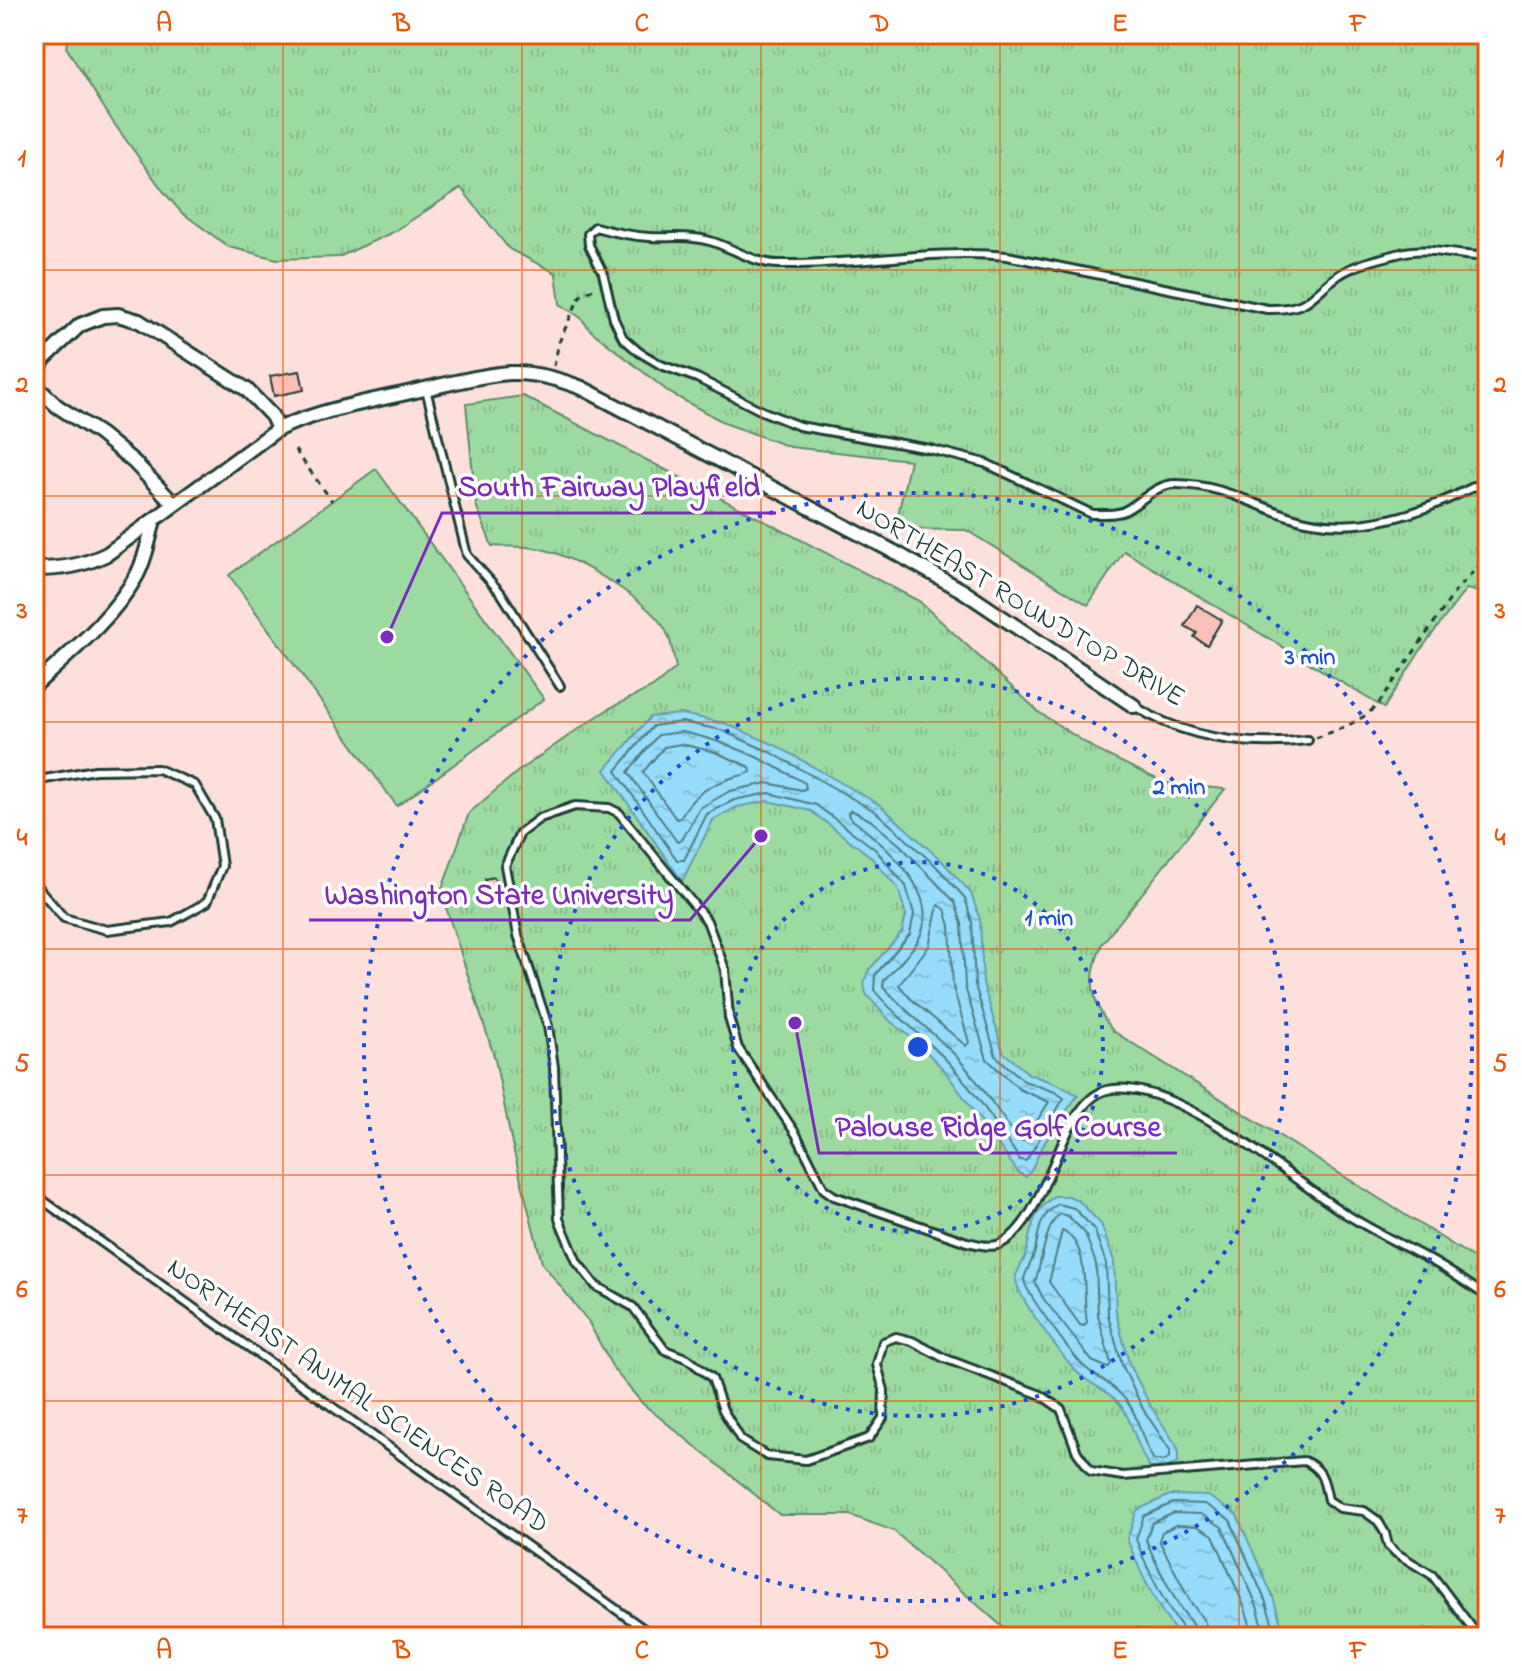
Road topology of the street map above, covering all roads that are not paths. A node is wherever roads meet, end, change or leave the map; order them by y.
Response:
1 (1488, 256) edge
2 (35, 376) edge
3 (426, 389) junction
4 (278, 429) junction
5 (1488, 479) edge
6 (174, 504) junction
7 (154, 520) junction
8 (34, 569) edge
9 (34, 686) edge
10 (560, 686) dead end
11 (1134, 706) joint
12 (1308, 740) road end
13 (34, 781) edge
14 (34, 883) edge
15 (34, 1194) edge
16 (1488, 1297) edge
17 (655, 1637) edge
18 (1479, 1637) edge

1 - 5 lane
2 - 4 street
2 - 6 street
3 - 4 street, NORTHEAST ROUNDTOP DRIVE
3 - 10 lane
3 - 11 street, NORTHEAST ROUNDTOP DRIVE
4 - 6 street, NORTHEAST ROUNDTOP DRIVE
6 - 7 street, NORTHEAST ROUNDTOP DRIVE
7 - 8 street, NORTHEAST ROUNDTOP DRIVE
7 - 9 street
11 - 12 lane, NORTHEAST ROUNDTOP DRIVE
13 - 14 lane
15 - 17 lane, NORTHEAST ANIMAL SCIENCES ROAD
16 - 18 lane

